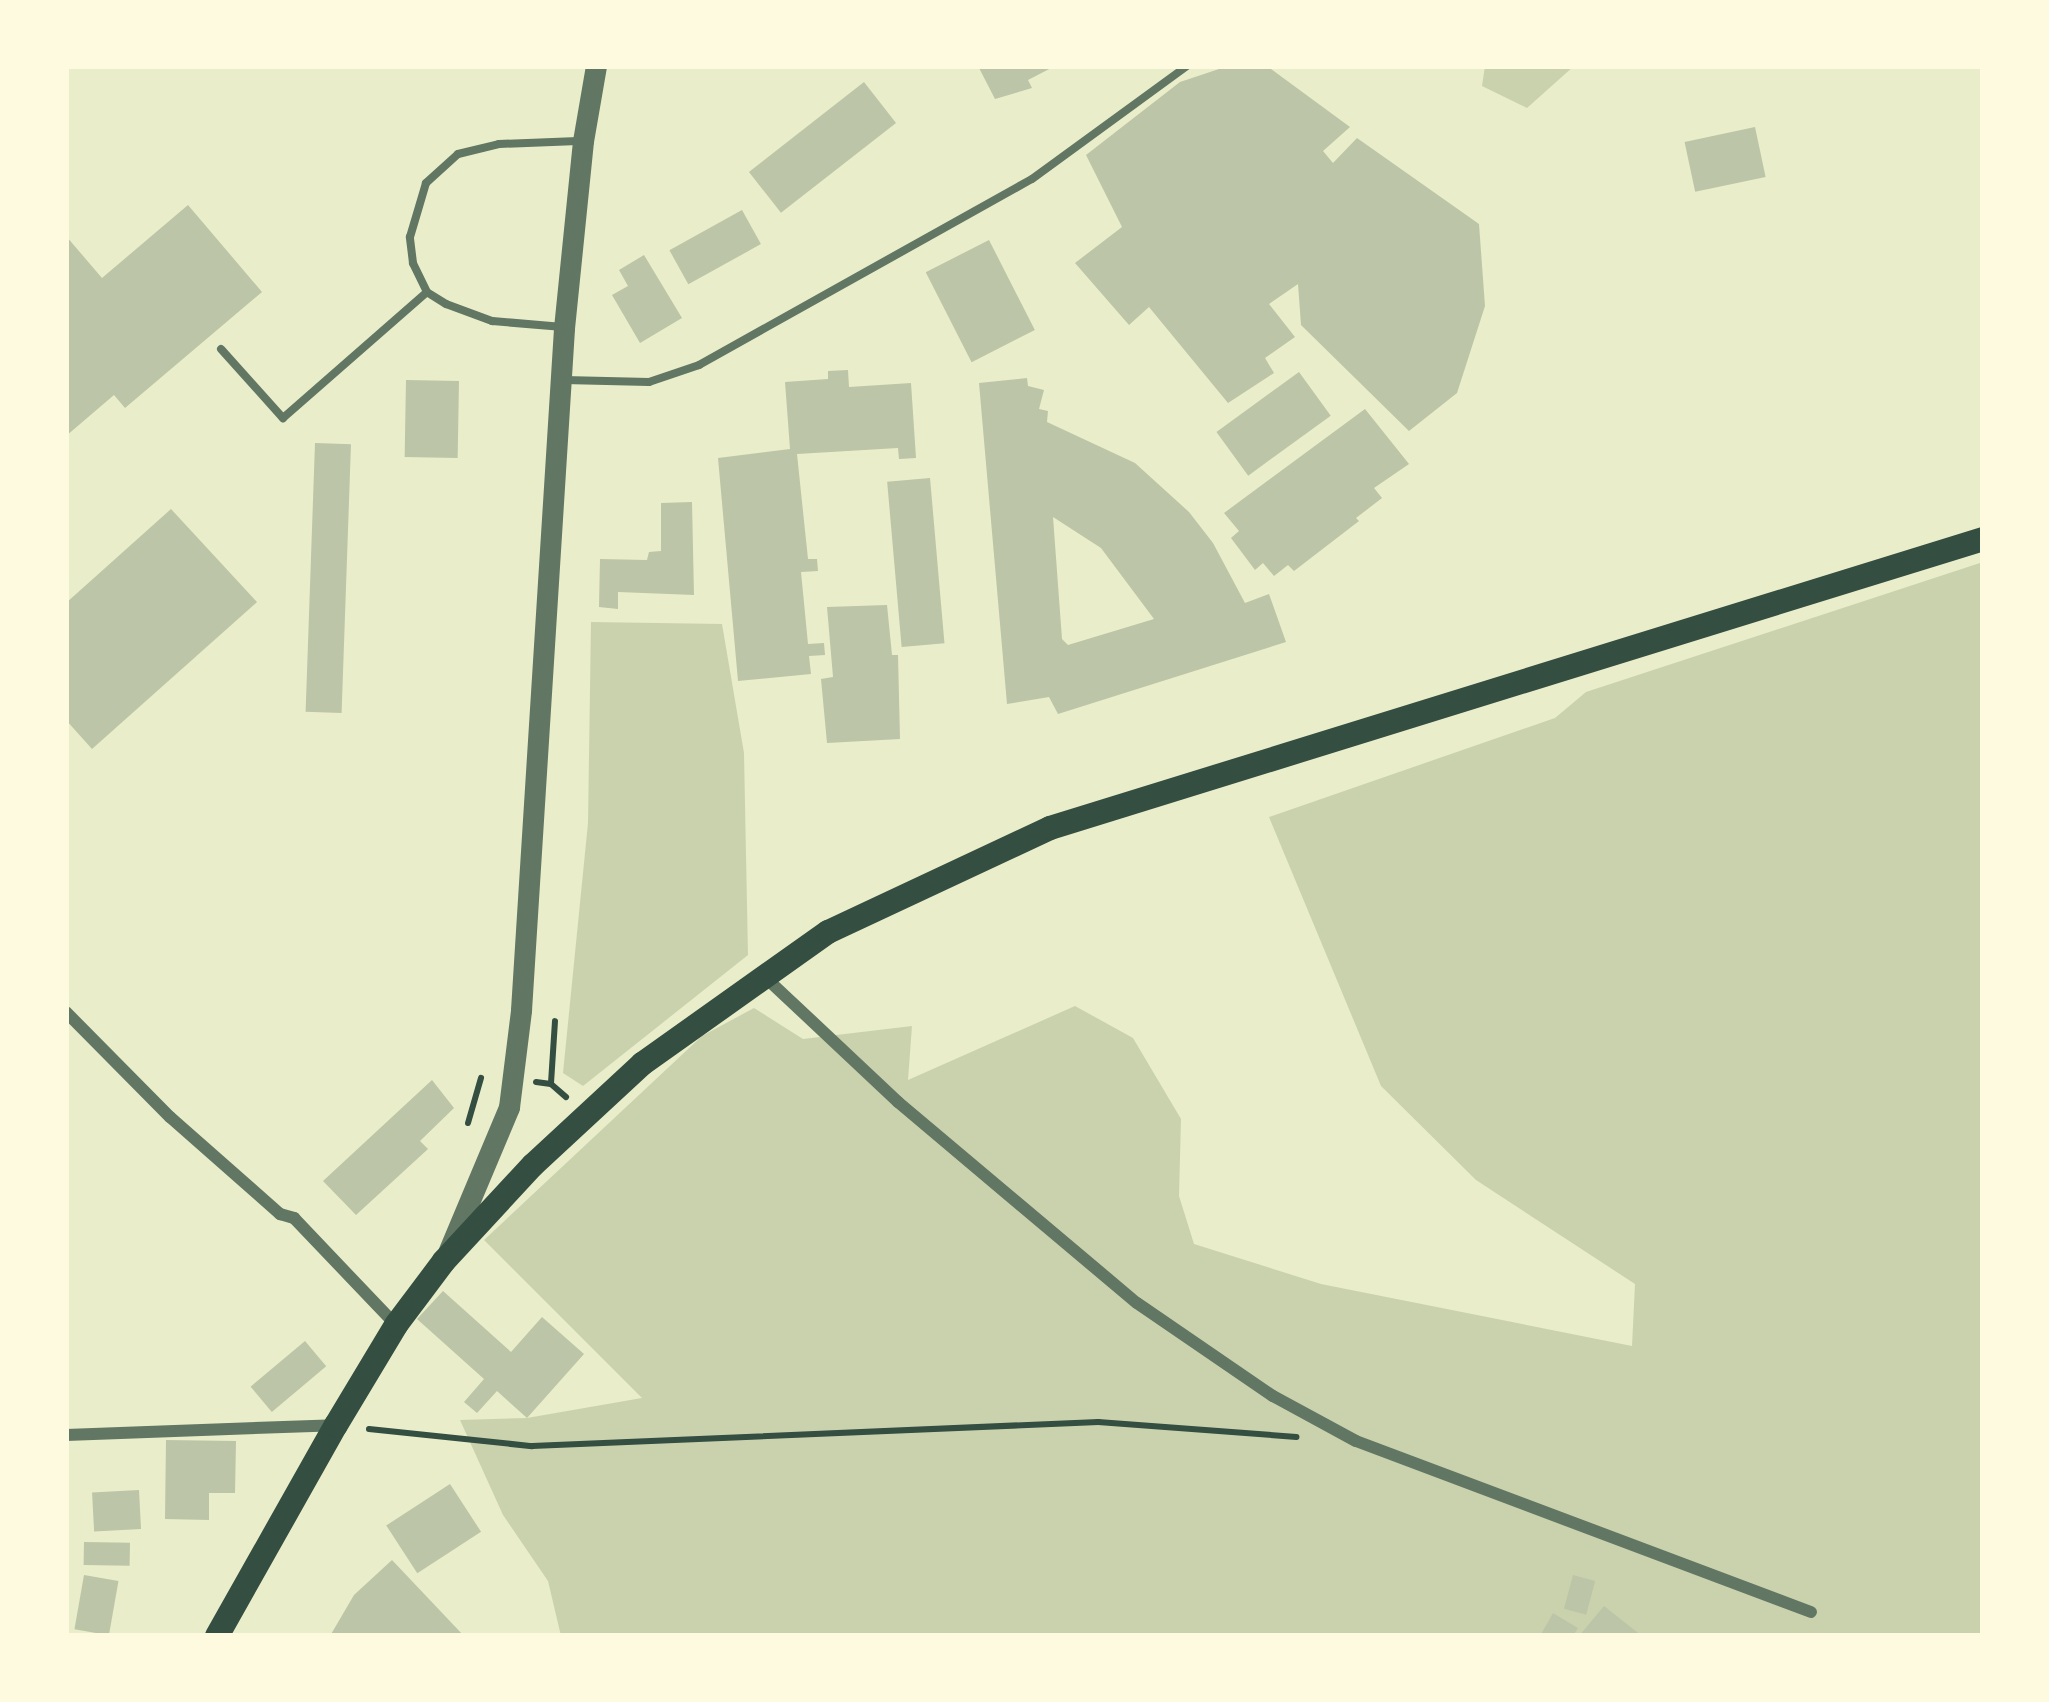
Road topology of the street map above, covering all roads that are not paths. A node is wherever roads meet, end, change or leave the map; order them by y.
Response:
1 (596, 66) edge
2 (1187, 66) edge
3 (583, 141) junction
4 (427, 292) junction
5 (564, 328) junction
6 (221, 349) dead end
7 (562, 380) junction
8 (1983, 538) edge
9 (763, 975) junction
10 (66, 1012) edge
11 (444, 1261) junction
12 (396, 1325) junction
13 (335, 1425) junction
14 (66, 1435) edge
15 (1811, 1612) dead end
16 (217, 1636) edge

1 - 3 street
2 - 7 lane
3 - 4 lane
3 - 5 street
4 - 5 lane
4 - 6 lane
5 - 7 street
7 - 11 street
8 - 9 main road
9 - 11 main road
9 - 15 street
10 - 12 street
11 - 12 main road
12 - 13 main road
13 - 14 street
13 - 16 main road

